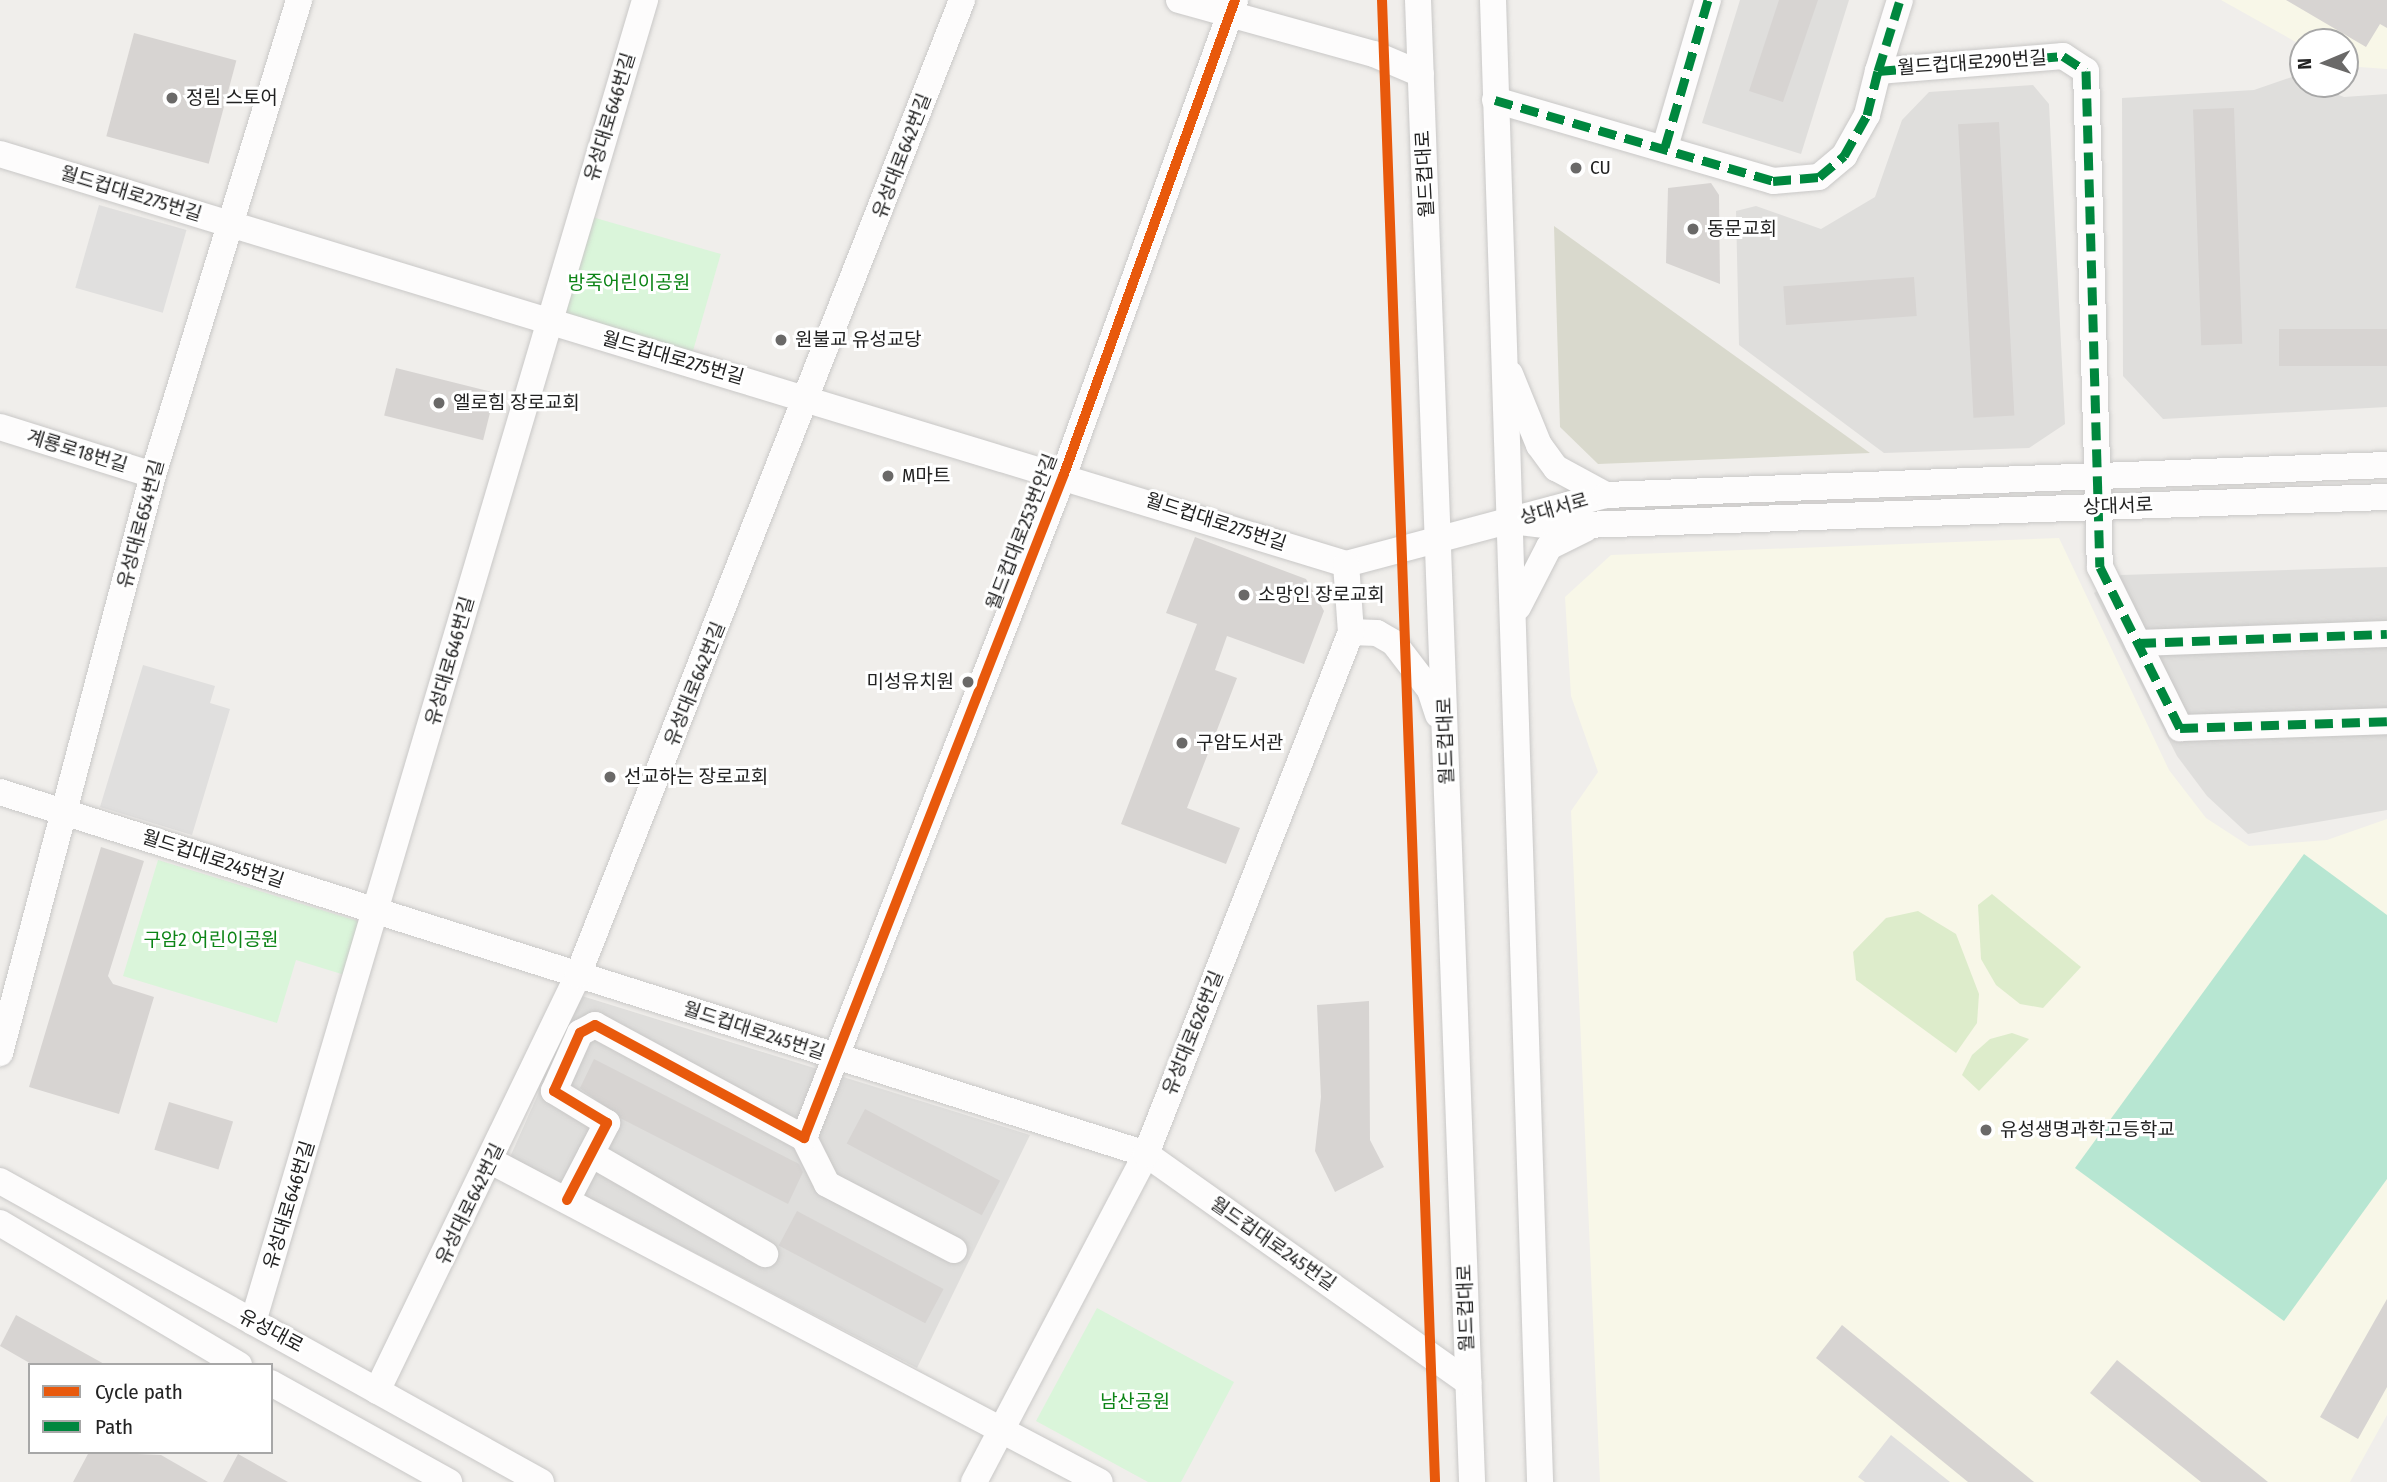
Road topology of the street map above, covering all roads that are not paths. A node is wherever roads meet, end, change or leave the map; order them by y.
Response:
1 (298, 0) edge
2 (645, 0) edge
3 (962, 0) edge
4 (1178, 0) edge
5 (1418, 0) edge
6 (1493, 0) edge
7 (1709, 0) edge
8 (1900, 0) edge
9 (1234, 8) edge
10 (1878, 71) junction
11 (1421, 74) junction
12 (1495, 100) junction
13 (1665, 147) junction
14 (0, 154) edge
15 (228, 224) junction
16 (549, 322) junction
17 (1505, 363) junction
18 (809, 397) junction
19 (0, 427) edge
20 (2387, 465) edge
21 (1064, 474) junction
22 (153, 475) junction
23 (2098, 476) junction
24 (1606, 495) junction
25 (2387, 497) edge
26 (2098, 506) junction
27 (1511, 521) junction
28 (1600, 524) junction
29 (1441, 539) junction
30 (1346, 564) junction
31 (1514, 617) junction
32 (1351, 632) junction
33 (2387, 635) edge
34 (2138, 643) junction
35 (2387, 722) edge
36 (1446, 740) junction
37 (0, 792) edge
38 (65, 813) junction
39 (377, 911) junction
40 (578, 975) junction
41 (0, 1053) edge
42 (833, 1056) junction
43 (804, 1138) junction
44 (591, 1154) junction
45 (1146, 1154) junction
46 (491, 1161) junction
47 (0, 1181) edge
48 (568, 1200) junction
49 (0, 1223) edge
50 (954, 1250) dead end
51 (765, 1254) dead end
52 (253, 1322) junction
53 (236, 1363) edge
54 (1468, 1382) junction
55 (273, 1384) edge
56 (377, 1391) junction
57 (1001, 1430) junction
58 (449, 1482) edge
59 (541, 1482) edge
60 (974, 1482) edge
61 (1100, 1482) edge
62 (1472, 1482) edge
63 (1540, 1482) edge

1 - 15 street, 유성대로654번길
2 - 16 street, 유성대로646번길
3 - 18 street, 유성대로642번길
4 - 9 street
5 - 11 street, 월드컵대로
6 - 12 street
7 - 13 street
8 - 10 street
9 - 11 street
9 - 21 street, 월드컵대로253번안길
10 - 13 street, 월드컵대로290번길
10 - 23 street, 월드컵대로290번길
11 - 29 street, 월드컵대로
12 - 13 street, 월드컵대로290번길
12 - 17 street
14 - 15 street, 월드컵대로275번길
15 - 16 street, 월드컵대로275번길
15 - 22 street, 유성대로654번길
16 - 18 street, 월드컵대로275번길
16 - 39 street, 유성대로646번길
17 - 24 street
17 - 27 street
18 - 21 street, 월드컵대로275번길
18 - 40 street, 유성대로642번길
19 - 22 street, 계룡로18번길
20 - 23 street, 상대서로
21 - 30 street, 월드컵대로275번길
21 - 42 street, 월드컵대로253번안길
22 - 38 street, 유성대로654번길
23 - 24 street, 상대서로
23 - 26 street, 월드컵대로290번길
24 - 27 street, 상대서로
25 - 26 street, 상대서로
26 - 28 street, 상대서로
26 - 34 street, 월드컵대로290번길
27 - 28 street, 상대서로
27 - 29 street
27 - 31 street
28 - 31 street
29 - 30 street
29 - 36 street, 월드컵대로
30 - 32 street, 유성대로626번길
31 - 63 street
32 - 36 street
32 - 45 street, 유성대로626번길
33 - 34 street
34 - 35 street, 월드컵대로290번길
36 - 54 street, 월드컵대로
37 - 38 street, 월드컵대로245번길
38 - 39 street, 월드컵대로245번길
38 - 41 street, 유성대로654번길
39 - 40 street, 월드컵대로245번길
39 - 52 street, 유성대로646번길
40 - 42 street, 월드컵대로245번길
40 - 46 street, 유성대로642번길
42 - 43 street, 월드컵대로253번안길
42 - 45 street, 월드컵대로245번길
43 - 44 street
43 - 50 street
44 - 48 street
44 - 51 street
45 - 54 street, 월드컵대로245번길
45 - 57 street, 유성대로626번길
46 - 48 street
46 - 56 street, 유성대로642번길
47 - 52 street, 유성대로
48 - 57 street
49 - 53 street
52 - 56 street, 유성대로
54 - 62 street, 월드컵대로
55 - 58 street
56 - 59 street, 유성대로
57 - 60 street, 유성대로626번길
57 - 61 street

